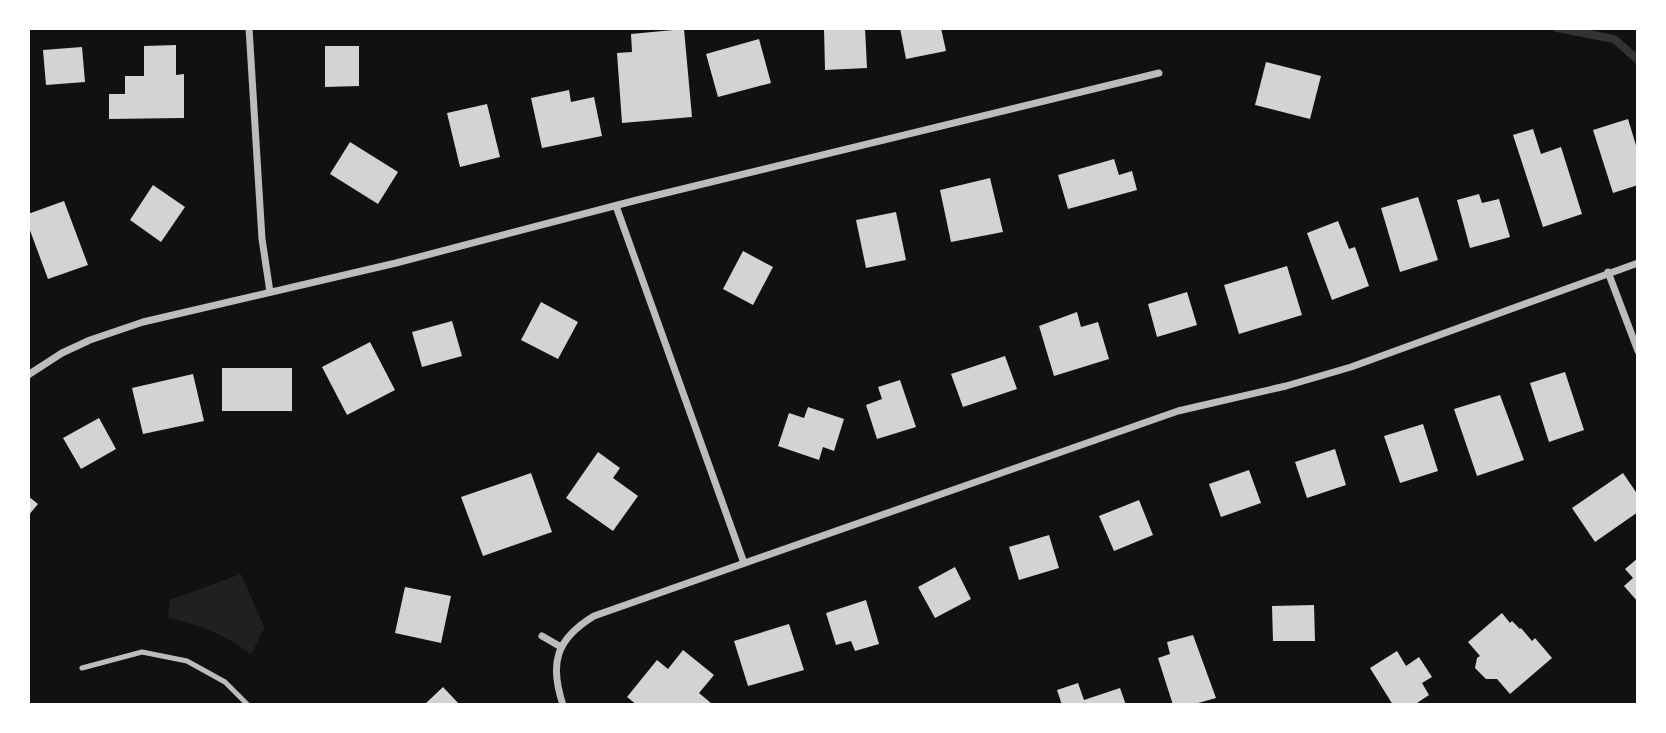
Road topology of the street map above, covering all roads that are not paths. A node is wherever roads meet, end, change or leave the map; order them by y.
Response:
1 (249, 28) edge
2 (1159, 73) dead end
3 (616, 206) junction
4 (1638, 263) edge
5 (1608, 272) junction
6 (270, 292) junction
7 (1638, 351) edge
8 (28, 375) edge
9 (744, 563) junction
10 (542, 636) dead end
11 (561, 647) junction
12 (82, 668) dead end
13 (248, 705) edge
14 (564, 705) edge

1 - 6 street
2 - 3 street
3 - 6 street
3 - 9 street
4 - 5 street
5 - 7 street
5 - 9 street
6 - 8 street
9 - 11 street
10 - 11 street
11 - 14 street
12 - 13 lane

